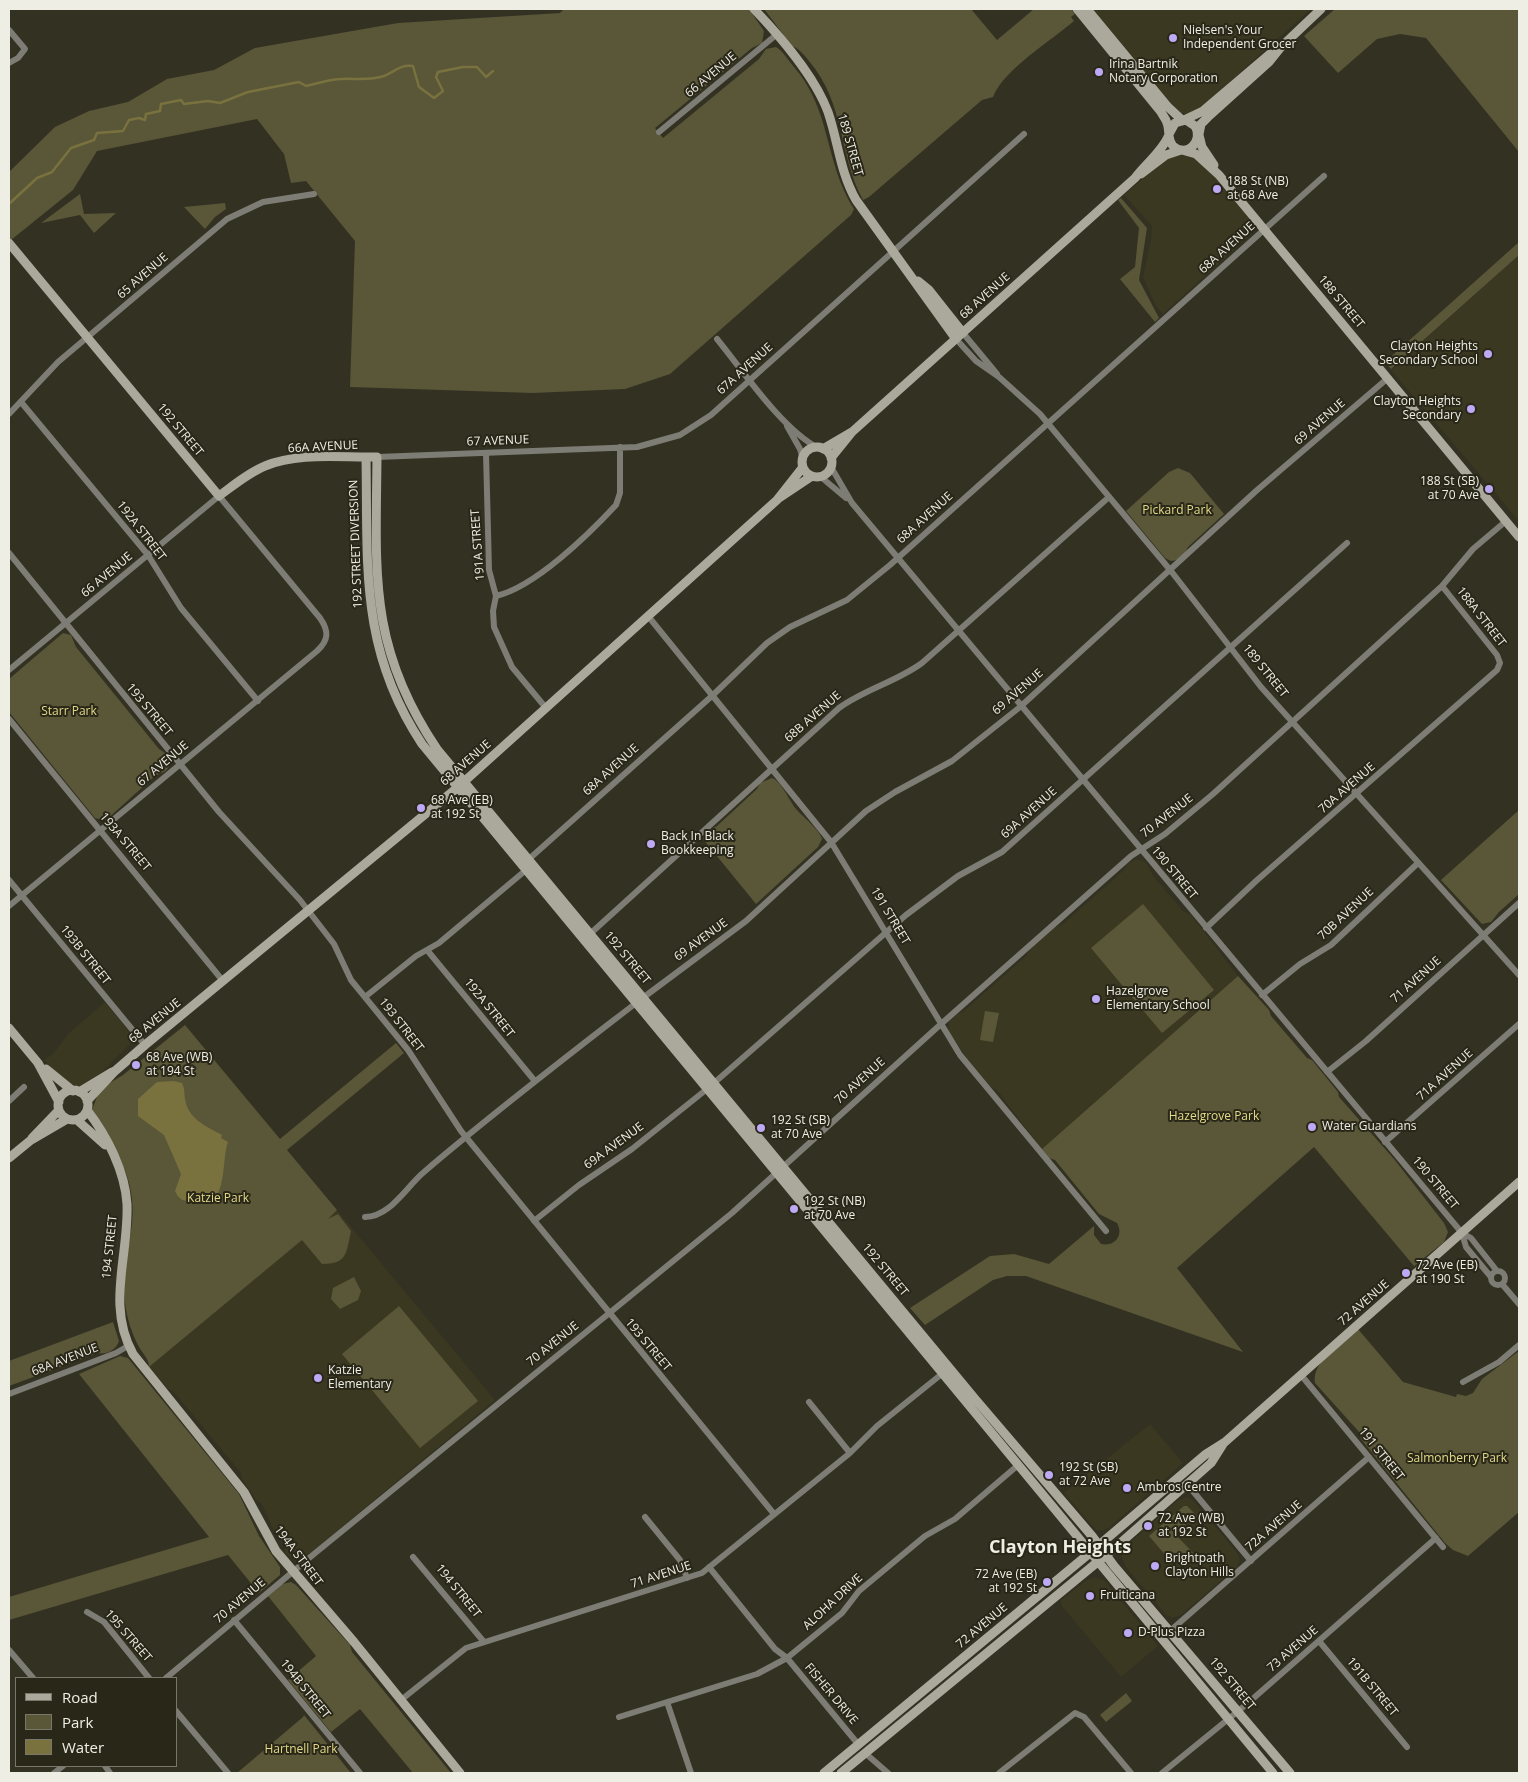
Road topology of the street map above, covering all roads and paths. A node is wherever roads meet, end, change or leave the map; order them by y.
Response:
1 (754, 9) edge
2 (1077, 9) edge
3 (1087, 9) edge
4 (1322, 9) edge
5 (760, 13) edge
6 (9, 30) edge
7 (776, 35) junction
8 (1281, 47) junction
9 (9, 63) edge
10 (1182, 120) junction
11 (659, 132) dead end
12 (1024, 134) dead end
13 (1169, 134) junction
14 (1199, 134) junction
15 (1181, 150) junction
16 (1219, 175) junction
17 (1324, 176) dead end
18 (1135, 178) junction
19 (314, 194) dead end
20 (1265, 230) junction
21 (9, 242) edge
22 (894, 251) junction
23 (960, 336) junction
24 (88, 338) junction
25 (717, 339) dead end
26 (1388, 378) junction
27 (750, 379) junction
28 (22, 402) junction
29 (9, 414) edge
30 (784, 420) junction
31 (1048, 423) junction
32 (852, 432) junction
33 (620, 447) junction
34 (820, 448) junction
35 (486, 453) junction
36 (366, 457) junction
37 (377, 457) junction
38 (803, 463) junction
39 (831, 463) junction
40 (816, 477) junction
41 (219, 496) junction
42 (1109, 497) junction
43 (777, 500) junction
44 (852, 503) junction
45 (1506, 520) junction
46 (1519, 537) edge
47 (1347, 543) dead end
48 (9, 553) edge
49 (148, 556) junction
50 (897, 558) junction
51 (1171, 571) junction
52 (1442, 586) junction
53 (496, 596) junction
54 (648, 616) junction
55 (66, 623) junction
56 (959, 632) junction
57 (328, 636) joint
58 (1230, 647) junction
59 (1500, 663) joint
60 (9, 670) edge
61 (713, 695) junction
62 (258, 701) junction
63 (1020, 707) junction
64 (546, 708) junction
65 (9, 719) edge
66 (1292, 722) junction
67 (180, 764) junction
68 (772, 767) junction
69 (1082, 780) junction
70 (460, 785) junction
71 (1356, 795) junction
72 (100, 830) junction
73 (831, 842) junction
74 (1141, 850) junction
75 (529, 859) junction
76 (1418, 862) junction
77 (526, 870) junction
78 (9, 880) edge
79 (22, 896) junction
80 (1519, 903) edge
81 (9, 906) edge
82 (308, 911) junction
83 (1206, 928) junction
84 (886, 931) junction
85 (591, 933) junction
86 (1484, 934) junction
87 (427, 950) junction
88 (1519, 975) edge
89 (223, 981) junction
90 (1262, 995) junction
91 (365, 997) junction
92 (640, 1000) junction
93 (941, 1024) junction
94 (1519, 1024) edge
95 (9, 1028) edge
96 (145, 1045) junction
97 (38, 1063) junction
98 (115, 1071) junction
99 (1327, 1072) junction
100 (534, 1080) junction
101 (711, 1086) junction
102 (24, 1087) dead end
103 (76, 1091) junction
104 (9, 1100) edge
105 (59, 1106) junction
106 (87, 1106) junction
107 (72, 1119) junction
108 (466, 1137) junction
109 (31, 1140) junction
110 (1385, 1142) junction
111 (112, 1153) junction
112 (9, 1158) edge
113 (780, 1169) junction
114 (1519, 1182) edge
115 (365, 1217) dead end
116 (534, 1221) junction
117 (1106, 1231) dead end
118 (1462, 1233) junction
119 (1497, 1271) junction
120 (1491, 1277) junction
121 (1502, 1284) junction
122 (1519, 1304) edge
123 (609, 1314) junction
124 (1519, 1345) edge
125 (128, 1346) junction
126 (942, 1373) junction
127 (1301, 1375) junction
128 (1463, 1382) dead end
129 (9, 1394) edge
130 (809, 1402) dead end
131 (1225, 1442) junction
132 (850, 1453) junction
133 (1369, 1457) junction
134 (1018, 1466) junction
135 (1187, 1484) junction
136 (774, 1514) junction
137 (645, 1517) dead end
138 (1436, 1538) junction
139 (1099, 1545) junction
140 (1443, 1547) dead end
141 (1091, 1552) junction
142 (1106, 1556) junction
143 (413, 1557) dead end
144 (1251, 1561) junction
145 (1098, 1562) junction
146 (709, 1567) junction
147 (292, 1572) junction
148 (687, 1578) junction
149 (87, 1612) dead end
150 (234, 1620) junction
151 (1170, 1631) junction
152 (1319, 1641) junction
153 (484, 1642) junction
154 (9, 1650) edge
155 (787, 1658) junction
156 (942, 1676) junction
157 (32, 1677) edge
158 (148, 1677) edge
159 (167, 1677) edge
160 (401, 1700) junction
161 (667, 1702) junction
162 (1239, 1711) junction
163 (178, 1713) edge
164 (619, 1717) dead end
165 (1228, 1720) junction
166 (858, 1744) junction
167 (1407, 1747) dead end
168 (865, 1753) junction
169 (228, 1773) edge
170 (360, 1773) edge
171 (460, 1773) edge
172 (691, 1773) edge
173 (824, 1773) edge
174 (832, 1773) edge
175 (840, 1773) edge
176 (888, 1773) edge
177 (999, 1773) edge
178 (1131, 1773) edge
179 (1162, 1773) edge
180 (1273, 1773) edge
181 (1290, 1773) edge

1 - 5 street, 189 STREET
2 - 13 street
3 - 10 street
4 - 8 street
5 - 7 street, 189 STREET
6 - 9 street
7 - 11 street, 66 AVENUE
7 - 22 street, 189 STREET
8 - 10 street
8 - 14 street
10 - 13 street
10 - 14 street
12 - 22 street, 67A AVENUE
13 - 15 street
13 - 18 street, 68 AVENUE
14 - 15 street
14 - 16 street, 188 STREET
15 - 16 street, 188 STREET
15 - 18 street, 68 AVENUE
16 - 20 street, 188 STREET
17 - 20 street, 68A AVENUE
18 - 23 street, 68 AVENUE
19 - 24 street, 65 AVENUE
20 - 26 street, 188 STREET
20 - 31 street, 68A AVENUE
21 - 24 street, 192 STREET
22 - 23 street, 189 STREET
22 - 27 street, 67A AVENUE
23 - 31 street, 189 STREET
23 - 32 street, 68 AVENUE
24 - 28 street, 65 AVENUE
24 - 41 street, 192 STREET
25 - 27 street
26 - 45 street, 188 STREET
26 - 51 street, 69 AVENUE
27 - 30 street
27 - 33 street, 67A AVENUE
28 - 29 street, 65 AVENUE
28 - 49 street, 192A STREET
30 - 34 street
30 - 38 street
31 - 42 street, 189 STREET
31 - 50 street, 68A AVENUE
32 - 34 street, 68 AVENUE
32 - 39 street, 68 AVENUE
33 - 35 street, 67 AVENUE
33 - 53 street
34 - 38 street
34 - 39 street
35 - 37 street, 67 AVENUE
35 - 53 street, 191A STREET
36 - 37 street, 66A AVENUE
36 - 41 street, 66A AVENUE
36 - 70 street, 192 STREET DIVERSION
37 - 70 street, 192 STREET DIVERSION
38 - 40 street
38 - 43 street, 68 AVENUE
39 - 40 street
39 - 44 street, 190 STREET
40 - 43 street, 68 AVENUE
40 - 44 street, 190 STREET
41 - 49 street, 66 AVENUE
41 - 57 street, 192 STREET
42 - 51 street, 189 STREET
42 - 56 street, 68B AVENUE
43 - 54 street, 68 AVENUE
44 - 50 street, 190 STREET
45 - 46 street, 188 STREET
45 - 52 street, 70 AVENUE
47 - 58 street, 69A AVENUE
48 - 55 street, 193 STREET
49 - 55 street, 66 AVENUE
49 - 62 street, 192A STREET
50 - 56 street, 190 STREET
50 - 61 street, 68A AVENUE
51 - 58 street, 189 STREET
51 - 63 street, 69 AVENUE
52 - 59 street, 188A STREET
52 - 66 street, 70 AVENUE
53 - 64 street, 191A STREET
54 - 61 street, 191 STREET
54 - 64 street, 68 AVENUE
55 - 60 street, 66 AVENUE
55 - 67 street, 193 STREET
56 - 63 street, 190 STREET
56 - 68 street, 68B AVENUE
57 - 62 street, 67 AVENUE
58 - 66 street, 189 STREET
58 - 69 street, 69A AVENUE
59 - 71 street, 70A AVENUE
61 - 68 street, 191 STREET
61 - 75 street, 68A AVENUE
62 - 67 street, 67 AVENUE
63 - 69 street, 190 STREET
63 - 73 street, 69 AVENUE
64 - 70 street, 68 AVENUE
65 - 72 street, 193A STREET
66 - 71 street, 189 STREET
66 - 74 street, 70 AVENUE
67 - 72 street, 67 AVENUE
67 - 82 street, 193 STREET
68 - 73 street, 191 STREET
68 - 85 street, 68B AVENUE
69 - 74 street, 190 STREET
69 - 84 street, 69A AVENUE
70 - 75 street, 192 STREET
70 - 77 street
70 - 82 street, 68 AVENUE
71 - 76 street, 189 STREET
71 - 83 street, 70A AVENUE
72 - 79 street, 67 AVENUE
72 - 89 street, 193A STREET
73 - 84 street, 191 STREET
73 - 92 street, 69 AVENUE
74 - 83 street, 190 STREET
74 - 93 street, 70 AVENUE
75 - 85 street, 192 STREET
76 - 86 street, 189 STREET
76 - 90 street, 70B AVENUE
77 - 87 street
77 - 92 street
78 - 79 street, 193B STREET
79 - 81 street, 67 AVENUE
79 - 96 street, 193B STREET
80 - 86 street, 71 AVENUE
82 - 89 street, 68 AVENUE
82 - 91 street, 193 STREET
83 - 90 street, 190 STREET
84 - 93 street, 191 STREET
84 - 101 street, 69A AVENUE
85 - 92 street, 192 STREET
86 - 88 street, 189 STREET
86 - 99 street, 71 AVENUE
87 - 91 street
87 - 100 street, 192A STREET
89 - 96 street, 68 AVENUE
90 - 99 street, 190 STREET
91 - 108 street, 193 STREET
92 - 100 street, 69 AVENUE
92 - 101 street, 192 STREET
92 - 101 street, 192 STREET
93 - 113 street, 70 AVENUE
93 - 117 street, 191 STREET
94 - 110 street, 71A AVENUE
95 - 97 street
96 - 98 street, 68 AVENUE
97 - 103 street
97 - 105 street
98 - 103 street, 68 AVENUE
98 - 106 street, 68 AVENUE
99 - 110 street, 190 STREET
100 - 108 street, 69 AVENUE
101 - 113 street, 192 STREET
101 - 116 street, 69A AVENUE
102 - 104 street
103 - 105 street
103 - 106 street
105 - 107 street
105 - 109 street
106 - 107 street
106 - 111 street, 194 STREET
107 - 109 street
107 - 111 street, 194 STREET
108 - 115 street, 69 AVENUE
108 - 116 street, 193 STREET
109 - 112 street
110 - 118 street, 190 STREET
111 - 125 street, 194 STREET
113 - 123 street, 70 AVENUE
113 - 126 street, 192 STREET
113 - 139 street, 192 STREET
114 - 118 street, 72 AVENUE
116 - 123 street, 193 STREET
118 - 119 street, 190 STREET
118 - 120 street, 190 STREET
118 - 127 street, 72 AVENUE
119 - 120 street
119 - 121 street, 190 STREET
120 - 121 street, 190 STREET
121 - 122 street, 190 STREET
123 - 136 street, 193 STREET
123 - 147 street, 70 AVENUE
124 - 128 street
125 - 129 street, 68A AVENUE
125 - 147 street, 194A STREET
126 - 132 street, 71 AVENUE
126 - 134 street, 192 STREET
127 - 131 street, 72 AVENUE
127 - 133 street, 191 STREET
130 - 132 street
131 - 135 street, 72 AVENUE
131 - 139 street, 72 AVENUE
132 - 136 street, 71 AVENUE
133 - 138 street, 191 STREET
133 - 144 street, 72A AVENUE
134 - 141 street, 192 STREET
134 - 155 street, ALOHA DRIVE
135 - 142 street, 72 AVENUE
135 - 144 street
136 - 146 street, 71 AVENUE
137 - 148 street
138 - 140 street, 191 STREET
138 - 152 street, 73 AVENUE
139 - 141 street, 72 AVENUE
139 - 142 street, 192 STREET
141 - 145 street, 192 STREET
141 - 156 street, 72 AVENUE
142 - 145 street, 72 AVENUE
142 - 151 street, 192 STREET
143 - 153 street, 194 STREET
144 - 151 street, 72A AVENUE
145 - 165 street, 192 STREET
145 - 168 street, 72 AVENUE
146 - 148 street, 71 AVENUE
146 - 155 street, FISHER DRIVE
147 - 150 street, 70 AVENUE
147 - 160 street, 194A STREET
148 - 153 street, 71 AVENUE
149 - 158 street, 195 STREET
150 - 159 street, 70 AVENUE
150 - 170 street, 194B STREET
151 - 162 street, 192 STREET
152 - 162 street, 73 AVENUE
152 - 167 street, 191B STREET
153 - 160 street, 71 AVENUE
154 - 157 street
155 - 161 street, ALOHA DRIVE
155 - 166 street, FISHER DRIVE
156 - 166 street, 72 AVENUE
156 - 168 street
160 - 171 street, 194A STREET
161 - 164 street, ALOHA DRIVE
161 - 172 street
162 - 165 street, 73 AVENUE
162 - 181 street, 192 STREET
163 - 169 street
165 - 179 street, 73 AVENUE
165 - 180 street, 192 STREET
166 - 173 street, 72 AVENUE
166 - 174 street
168 - 175 street, 72 AVENUE
168 - 176 street
177 - 178 street

